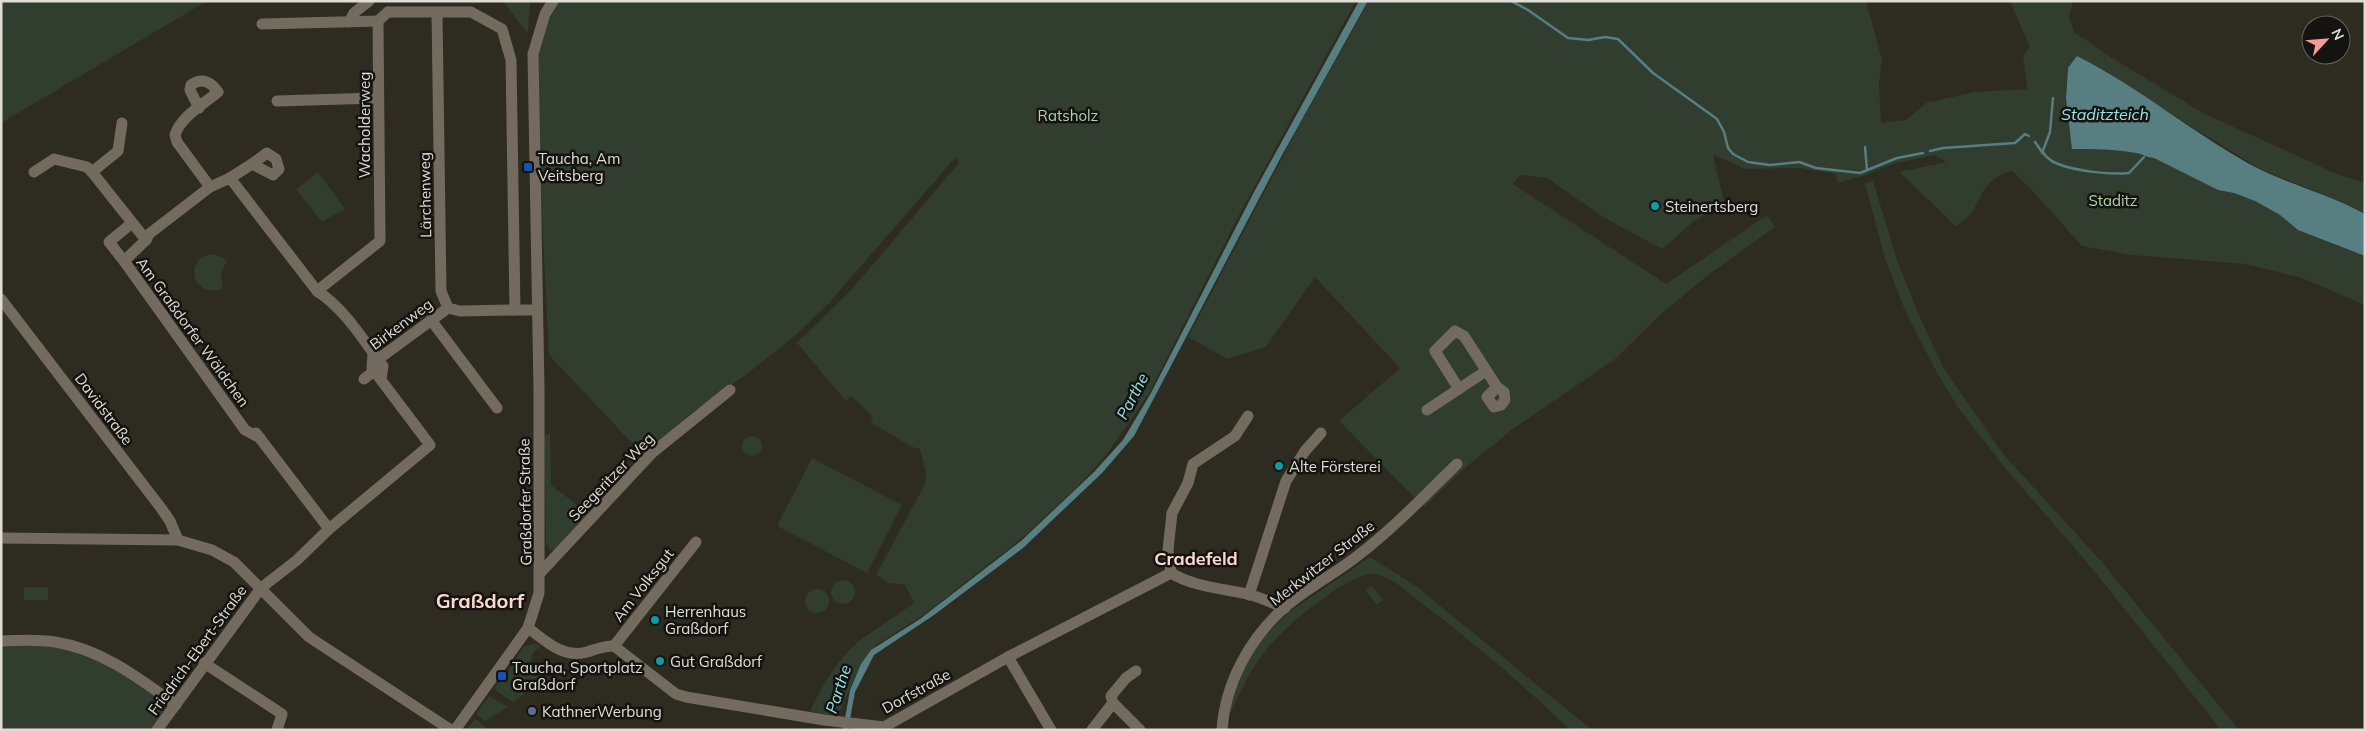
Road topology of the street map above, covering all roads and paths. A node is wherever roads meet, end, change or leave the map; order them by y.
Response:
1 (369, 1) edge
2 (553, 1) edge
3 (388, 6) edge
4 (423, 7) edge
5 (455, 7) edge
6 (437, 13) junction
7 (378, 21) junction
8 (349, 22) junction
9 (262, 24) dead end
10 (378, 98) junction
11 (277, 101) dead end
12 (199, 108) dead end
13 (122, 123) dead end
14 (252, 164) dead end
15 (34, 172) dead end
16 (92, 172) junction
17 (230, 178) junction
18 (210, 187) junction
19 (132, 222) junction
20 (146, 240) junction
21 (124, 260) junction
22 (317, 291) junction
23 (1, 299) edge
24 (448, 308) junction
25 (515, 310) junction
26 (536, 310) junction
27 (431, 320) junction
28 (376, 365) junction
29 (1486, 371) junction
30 (364, 378) dead end
31 (1497, 387) dead end
32 (1459, 388) junction
33 (730, 390) dead end
34 (497, 408) dead end
35 (1426, 410) dead end
36 (1248, 416) dead end
37 (1321, 433) dead end
38 (1457, 464) dead end
39 (329, 529) junction
40 (1, 538) edge
41 (178, 540) junction
42 (696, 542) dead end
43 (541, 572) junction
44 (1171, 572) junction
45 (261, 588) junction
46 (1248, 595) junction
47 (1284, 608) junction
48 (528, 628) junction
49 (1, 641) edge
50 (614, 646) junction
51 (1008, 657) junction
52 (204, 664) junction
53 (1136, 671) dead end
54 (1113, 703) junction
55 (176, 705) junction
56 (884, 728) edge
57 (157, 730) edge
58 (277, 730) edge
59 (451, 730) edge
60 (455, 730) edge
61 (1051, 730) edge
62 (1092, 730) edge
63 (1140, 730) edge
64 (1222, 730) edge

1 - 8 street
2 - 26 street, Graßdorfer Straße
3 - 4 street
3 - 7 street
4 - 6 street
5 - 6 street
5 - 25 street
6 - 24 street, Lärchenweg
7 - 8 street
7 - 10 street, Wacholderweg
8 - 9 street
10 - 11 street
10 - 22 street, Wacholderweg
12 - 18 street
13 - 16 street
14 - 17 street, Am Graßdorfer Wäldchen
15 - 16 street
16 - 19 street
17 - 18 street, Am Graßdorfer Wäldchen
17 - 22 street
18 - 20 street, Am Graßdorfer Wäldchen
19 - 20 street
19 - 21 street, Am Graßdorfer Wäldchen
20 - 21 street, Am Graßdorfer Wäldchen
21 - 39 street, Am Graßdorfer Wäldchen
22 - 28 street
23 - 41 street, Davidstraße
24 - 25 street
24 - 27 street, Birkenweg
25 - 26 street
26 - 43 street, Graßdorfer Straße
27 - 28 street, Birkenweg
27 - 34 street
28 - 30 street, Birkenweg
28 - 39 street
29 - 31 street
29 - 32 street
29 - 32 street
32 - 35 street
33 - 43 street, Seegeritzer Weg
36 - 44 street
37 - 46 street
38 - 47 street, Merkwitzer Straße
39 - 45 street
40 - 41 street
41 - 45 street
42 - 50 street, Am Volksgut
43 - 48 street, Graßdorfer Straße
44 - 46 street
44 - 51 street, Dorfstraße
45 - 52 street, Friedrich-Ebert-Straße
45 - 59 street
46 - 47 street
47 - 64 street, Merkwitzer Straße
48 - 50 street
48 - 60 street, Graßdorfer Straße
49 - 55 street
50 - 56 street, Dorfstraße
51 - 56 street, Dorfstraße
51 - 61 street
52 - 55 street, Friedrich-Ebert-Straße
52 - 58 street
53 - 54 street
54 - 62 street
54 - 63 street
55 - 57 street, Friedrich-Ebert-Straße

